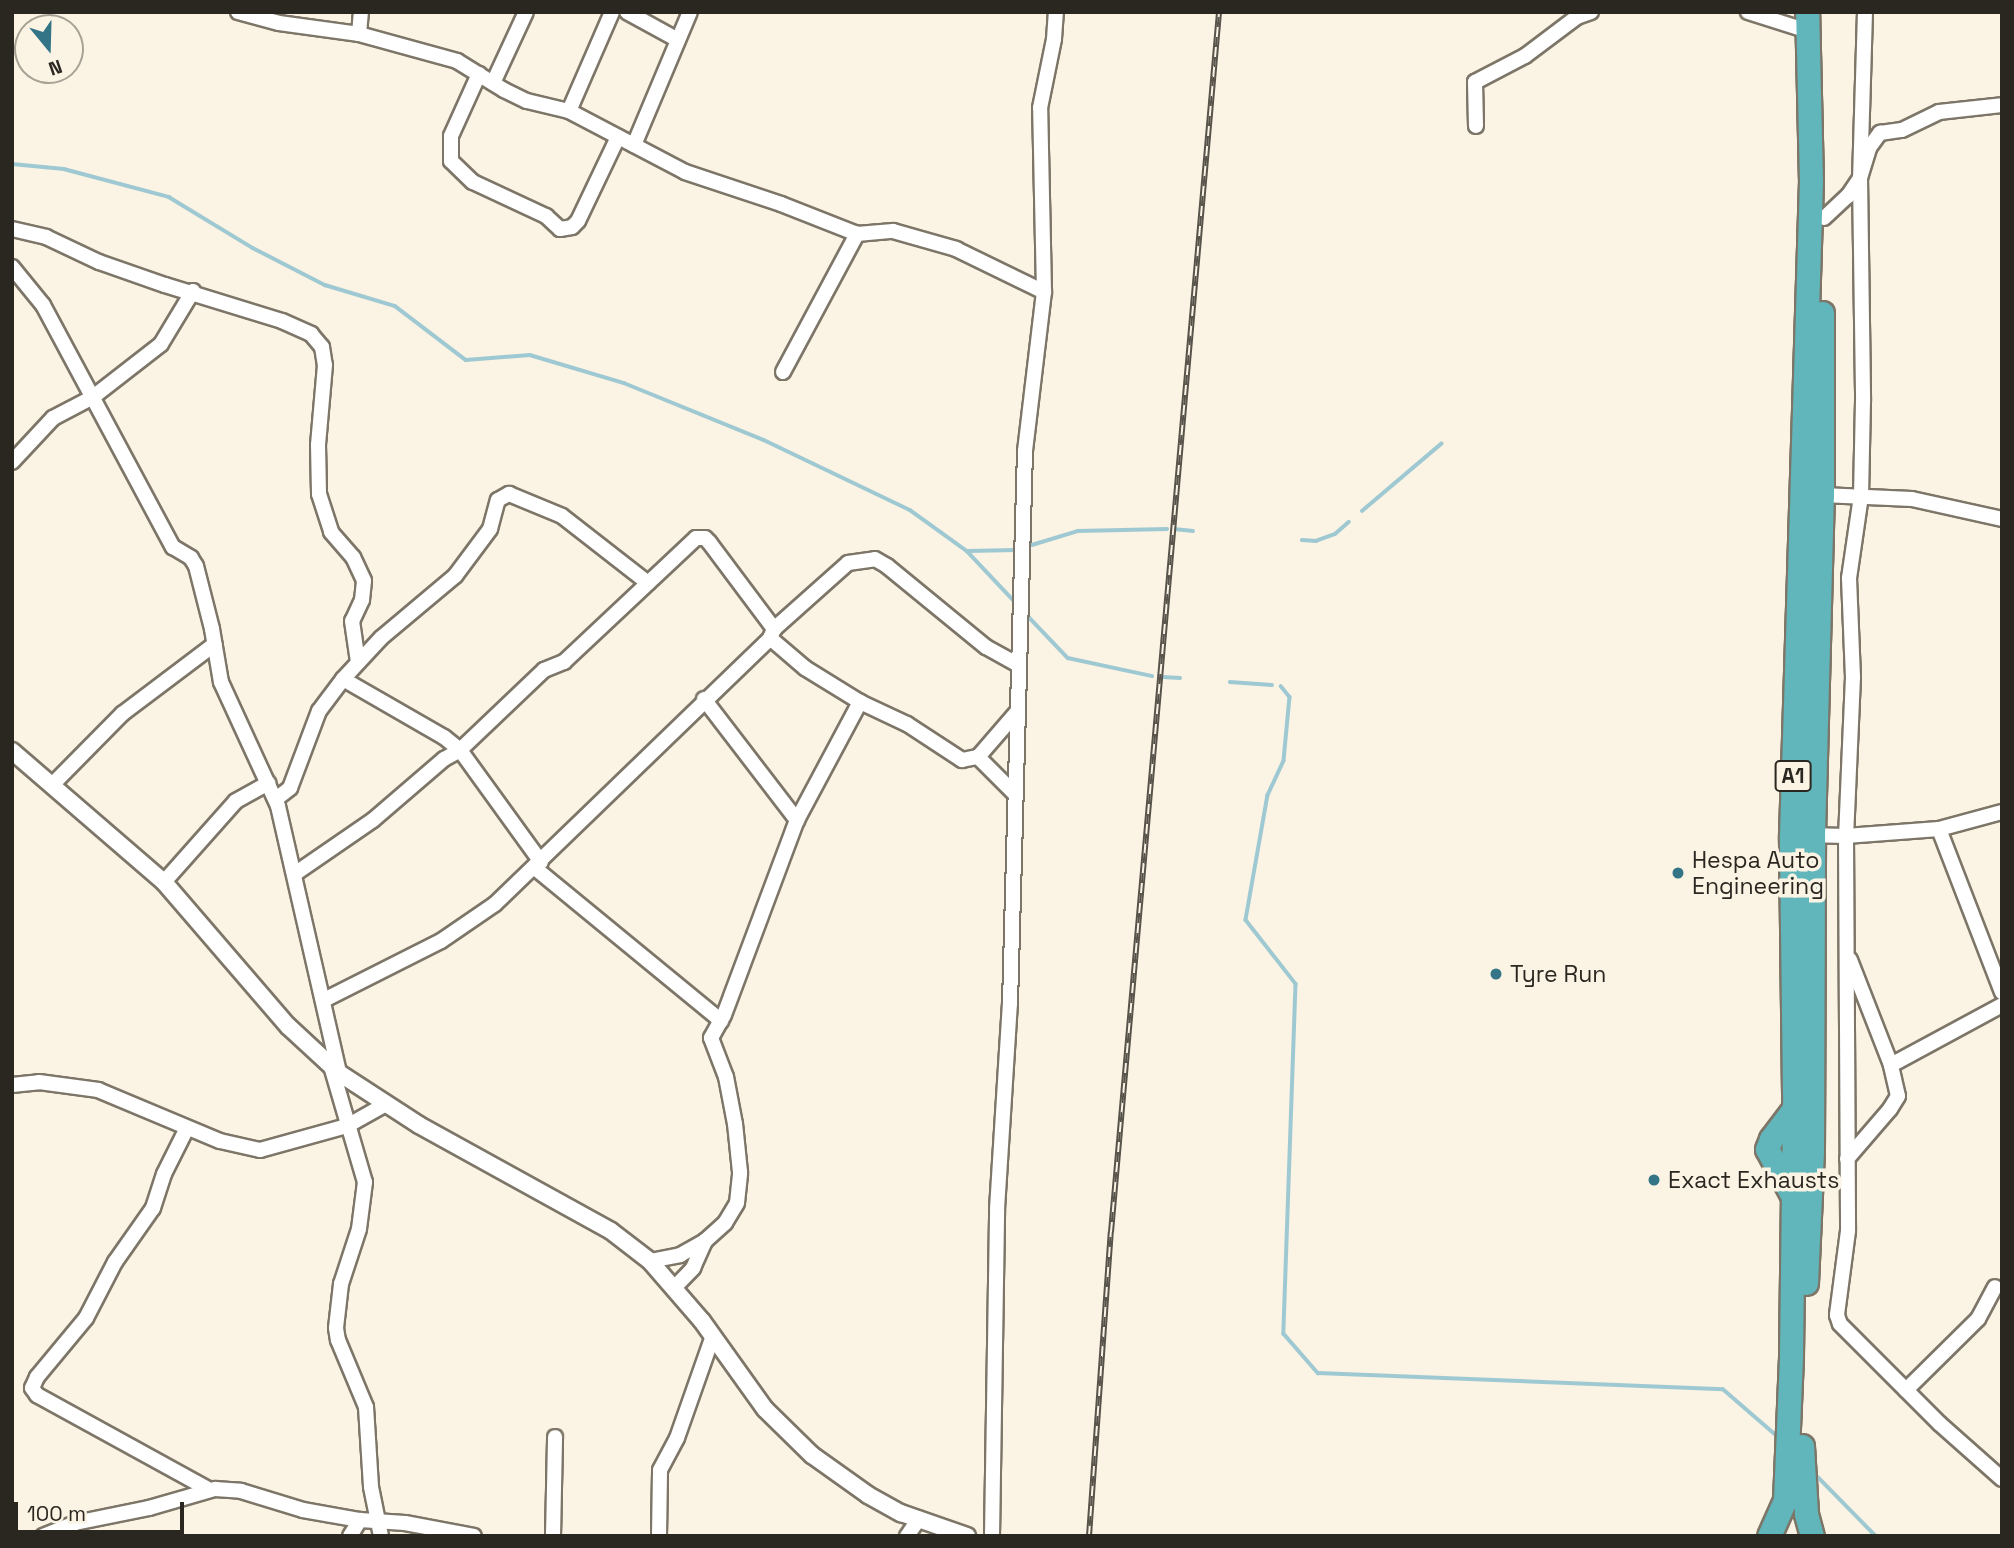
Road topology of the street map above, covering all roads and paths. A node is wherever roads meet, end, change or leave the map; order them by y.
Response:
1 (238, 12) edge
2 (361, 12) edge
3 (526, 12) edge
4 (611, 12) edge
5 (627, 12) edge
6 (690, 12) edge
7 (1056, 12) edge
8 (1591, 12) edge
9 (1748, 12) edge
10 (1865, 12) edge
11 (1812, 19) edge
12 (359, 34) junction
13 (678, 40) junction
14 (479, 74) junction
15 (493, 83) junction
16 (2002, 105) edge
17 (569, 111) junction
18 (1476, 126) dead end
19 (618, 137) junction
20 (634, 145) junction
21 (1860, 178) junction
22 (1824, 218) junction
23 (12, 229) edge
24 (857, 234) junction
25 (12, 267) edge
26 (193, 291) junction
27 (1044, 292) junction
28 (783, 372) dead end
29 (93, 397) junction
30 (12, 462) edge
31 (1822, 495) junction
32 (1861, 496) junction
33 (2002, 519) edge
34 (648, 583) junction
35 (772, 633) junction
36 (215, 644) junction
37 (358, 662) junction
38 (1018, 665) junction
39 (343, 679) junction
40 (704, 699) junction
41 (860, 702) junction
42 (1017, 712) junction
43 (460, 750) junction
44 (12, 751) edge
45 (978, 757) junction
46 (268, 783) junction
47 (52, 785) junction
48 (1015, 794) junction
49 (276, 799) junction
50 (2002, 812) edge
51 (797, 820) junction
52 (1939, 829) junction
53 (1802, 835) junction
54 (1846, 836) junction
55 (538, 865) junction
56 (296, 873) junction
57 (164, 882) junction
58 (1847, 952) junction
59 (2002, 992) edge
60 (324, 1000) junction
61 (2002, 1006) edge
62 (721, 1021) junction
63 (1891, 1065) junction
64 (335, 1069) junction
65 (12, 1085) edge
66 (386, 1104) junction
67 (347, 1126) junction
68 (187, 1128) junction
69 (1847, 1159) junction
70 (705, 1241) junction
71 (650, 1261) junction
72 (1995, 1287) dead end
73 (674, 1288) junction
74 (713, 1336) junction
75 (1906, 1390) junction
76 (555, 1437) dead end
77 (2002, 1479) edge
78 (208, 1489) junction
79 (360, 1520) junction
80 (919, 1520) junction
81 (379, 1529) edge
82 (43, 1536) edge
83 (350, 1536) edge
84 (474, 1536) edge
85 (553, 1536) edge
86 (659, 1536) edge
87 (907, 1536) edge
88 (967, 1536) edge
89 (992, 1536) edge
90 (1770, 1536) edge
91 (1811, 1536) edge

1 - 12 street
2 - 12 street
3 - 15 street
4 - 17 street
5 - 13 street
6 - 13 street
7 - 27 street
8 - 18 street
9 - 11 street
10 - 21 street
11 - 22 highway, A1
11 - 53 highway, A1
12 - 14 street
13 - 20 street
14 - 15 street
14 - 19 street
15 - 17 street
16 - 21 street
17 - 19 street
19 - 20 street
20 - 24 street
21 - 22 street
21 - 32 street
22 - 31 highway, A1
23 - 26 street
24 - 27 street
24 - 28 street
25 - 29 street
26 - 29 street
26 - 37 street
27 - 38 street
29 - 30 street
29 - 36 street
31 - 32 street
31 - 53 highway, A1
32 - 33 street
32 - 54 street
34 - 35 street
34 - 37 street
34 - 43 street
35 - 38 street
35 - 40 street
35 - 41 street
36 - 46 street
36 - 47 street
37 - 39 street
38 - 42 street
39 - 43 street
39 - 49 street
40 - 51 street
40 - 55 street
41 - 45 street
41 - 51 street
42 - 45 street
42 - 48 street
43 - 55 street
43 - 56 street
44 - 47 street
45 - 48 street
46 - 49 street
46 - 57 street
47 - 57 street
48 - 89 street
49 - 56 street
50 - 52 street
51 - 62 street
52 - 54 street
52 - 59 street
53 - 54 street
53 - 90 highway, A1
53 - 91 highway, A1
54 - 58 street
55 - 60 street
55 - 62 street
56 - 60 street
57 - 64 street
58 - 63 street
58 - 69 street
60 - 64 street
61 - 63 street
62 - 70 street
63 - 69 street
64 - 66 street
64 - 67 street
65 - 68 street
66 - 67 street
66 - 71 street
67 - 68 street
67 - 81 street
68 - 78 street
69 - 75 street
70 - 71 street
70 - 73 street
71 - 73 street
72 - 75 street
73 - 74 street
74 - 80 street
74 - 86 street
75 - 77 street
76 - 85 street
78 - 79 street
78 - 82 street
79 - 81 street
79 - 83 street
80 - 87 street
80 - 88 street
81 - 84 street
90 - 91 highway, A1

